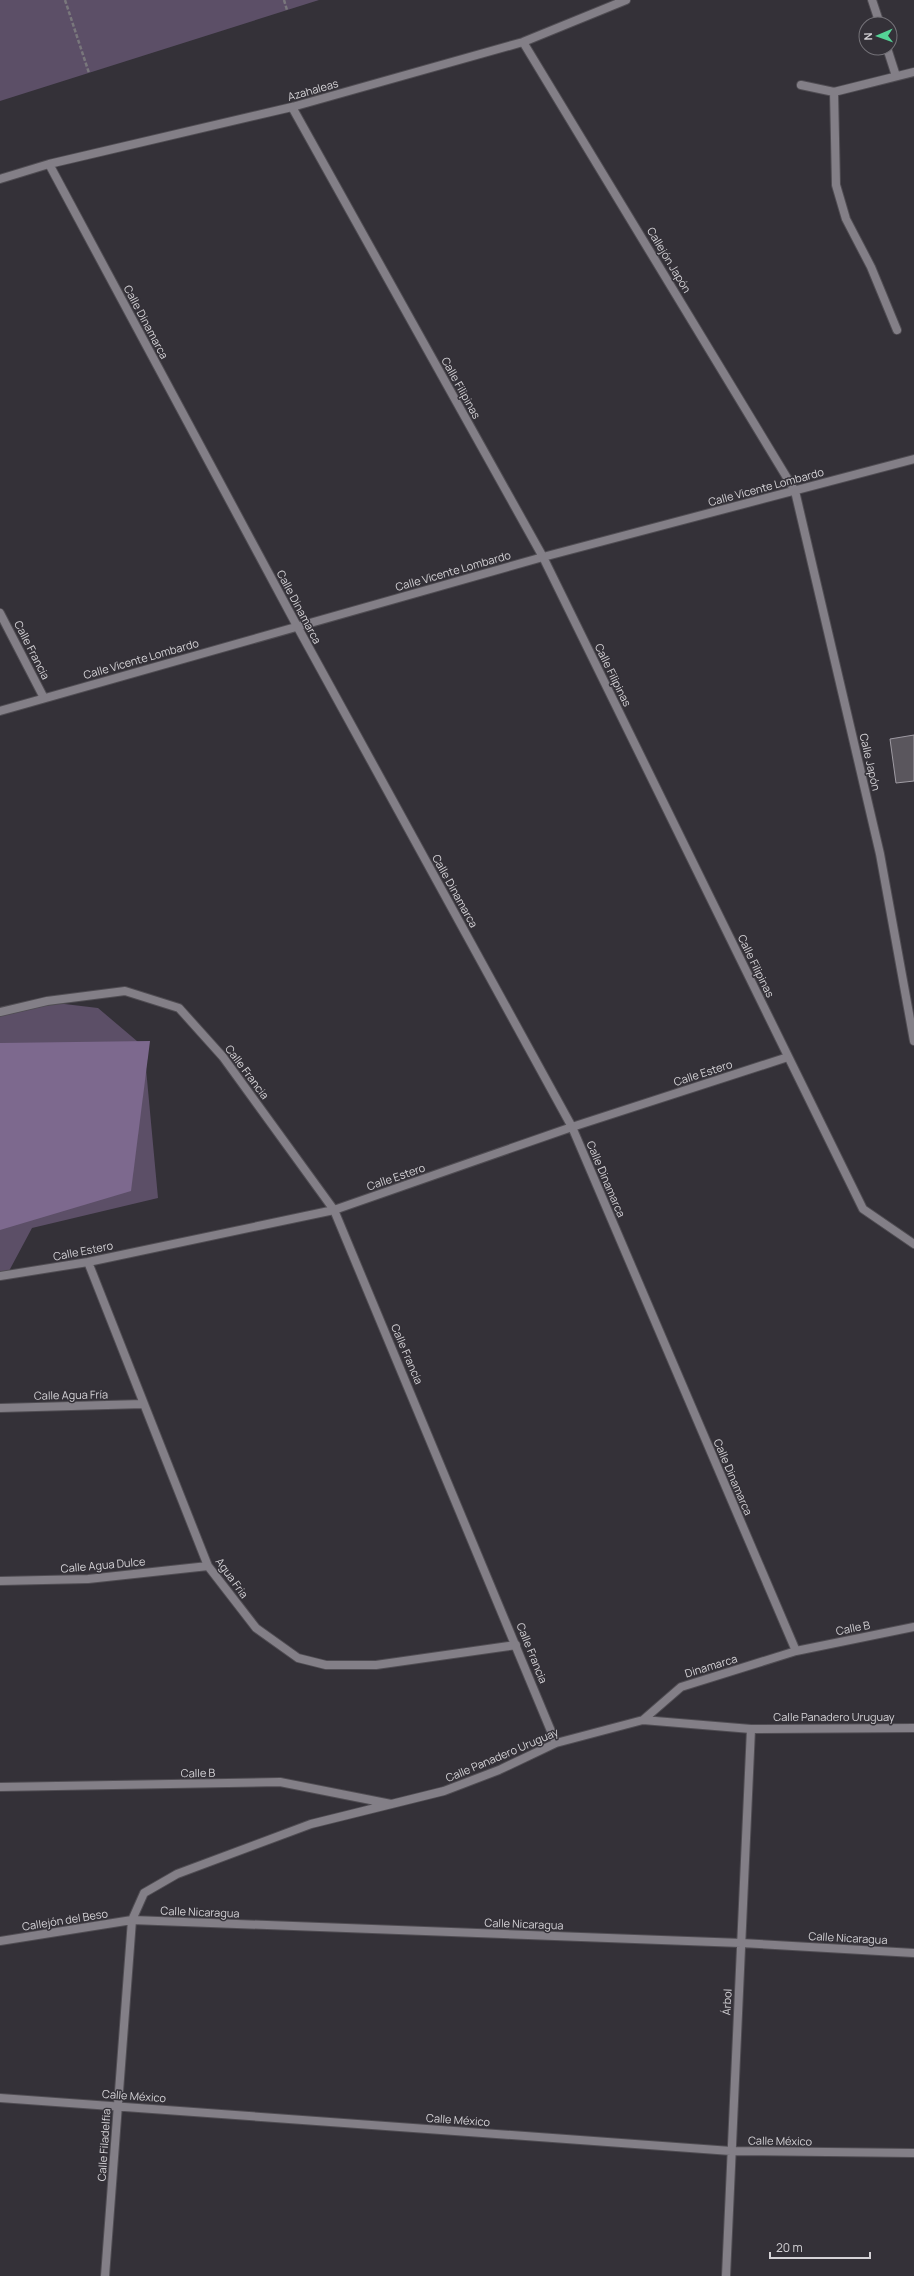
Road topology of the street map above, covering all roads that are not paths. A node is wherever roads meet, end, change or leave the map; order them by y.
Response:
1 (626, 0) edge
2 (872, 0) edge
3 (877, 16) edge
4 (522, 42) junction
5 (890, 56) edge
6 (914, 72) edge
7 (896, 76) junction
8 (801, 85) dead end
9 (834, 92) junction
10 (292, 107) junction
11 (50, 164) junction
12 (0, 179) edge
13 (897, 330) dead end
14 (914, 459) edge
15 (796, 491) junction
16 (543, 557) junction
17 (0, 613) edge
18 (297, 626) junction
19 (44, 698) junction
20 (0, 711) edge
21 (0, 1012) edge
22 (914, 1041) edge
23 (788, 1057) junction
24 (572, 1128) junction
25 (334, 1210) junction
26 (914, 1244) edge
27 (88, 1262) junction
28 (0, 1276) edge
29 (143, 1404) junction
30 (0, 1408) edge
31 (208, 1566) junction
32 (0, 1581) edge
33 (914, 1627) edge
34 (516, 1645) junction
35 (796, 1651) junction
36 (643, 1720) junction
37 (914, 1728) edge
38 (750, 1729) junction
39 (556, 1743) junction
40 (0, 1787) edge
41 (394, 1804) junction
42 (132, 1920) junction
43 (0, 1941) edge
44 (741, 1943) junction
45 (914, 1953) edge
46 (0, 2098) edge
47 (118, 2106) junction
48 (732, 2151) junction
49 (914, 2154) edge
50 (105, 2276) edge
51 (726, 2276) edge

1 - 4 street, Azahaleas
2 - 3 street
4 - 10 street, Azahaleas
4 - 15 street, Callejón Japón
5 - 7 street
6 - 7 street
7 - 9 street
8 - 9 street
9 - 13 street
10 - 11 street, Azahaleas
10 - 16 street, Calle Filipinas
11 - 12 street, Azahaleas
11 - 18 street, Calle Dinamarca
14 - 15 street, Calle Vicente Lombardo
15 - 16 street, Calle Vicente Lombardo
15 - 22 street, Calle Japón
16 - 18 street, Calle Vicente Lombardo
16 - 23 street, Calle Filipinas
17 - 19 street, Calle Francia
18 - 19 street, Calle Vicente Lombardo
18 - 24 street, Calle Dinamarca
19 - 20 street, Calle Vicente Lombardo
21 - 25 street, Calle Francia
23 - 24 street, Calle Estero
23 - 26 street, Calle Filipinas
24 - 25 street, Calle Estero
24 - 35 street, Calle Dinamarca
25 - 27 street, Calle Estero
25 - 34 street, Calle Francia
27 - 28 street, Calle Estero
27 - 29 street, Agua Fria
29 - 30 street, Calle Agua Fría
29 - 31 street, Agua Fria
31 - 32 street, Calle Agua Dulce
31 - 34 street, Agua Fria
33 - 35 street, Calle B
34 - 39 street, Calle Francia
35 - 36 street, Dinamarca
36 - 38 street, Calle Panadero Uruguay
36 - 39 street, Calle Panadero Uruguay
37 - 38 street, Calle Panadero Uruguay
38 - 44 street, Árbol
39 - 41 street, Calle Panadero Uruguay
40 - 41 street, Calle B
41 - 42 street, Calle Panadero Uruguay
42 - 43 street, Callejón del Beso
42 - 44 street, Calle Nicaragua
42 - 47 street, Calle Filadelfia
44 - 45 street, Calle Nicaragua
44 - 48 street, Árbol
46 - 47 street, Calle México
47 - 48 street, Calle México
47 - 50 street, Calle Filadelfia
48 - 49 street, Calle México
48 - 51 street, Árbol

